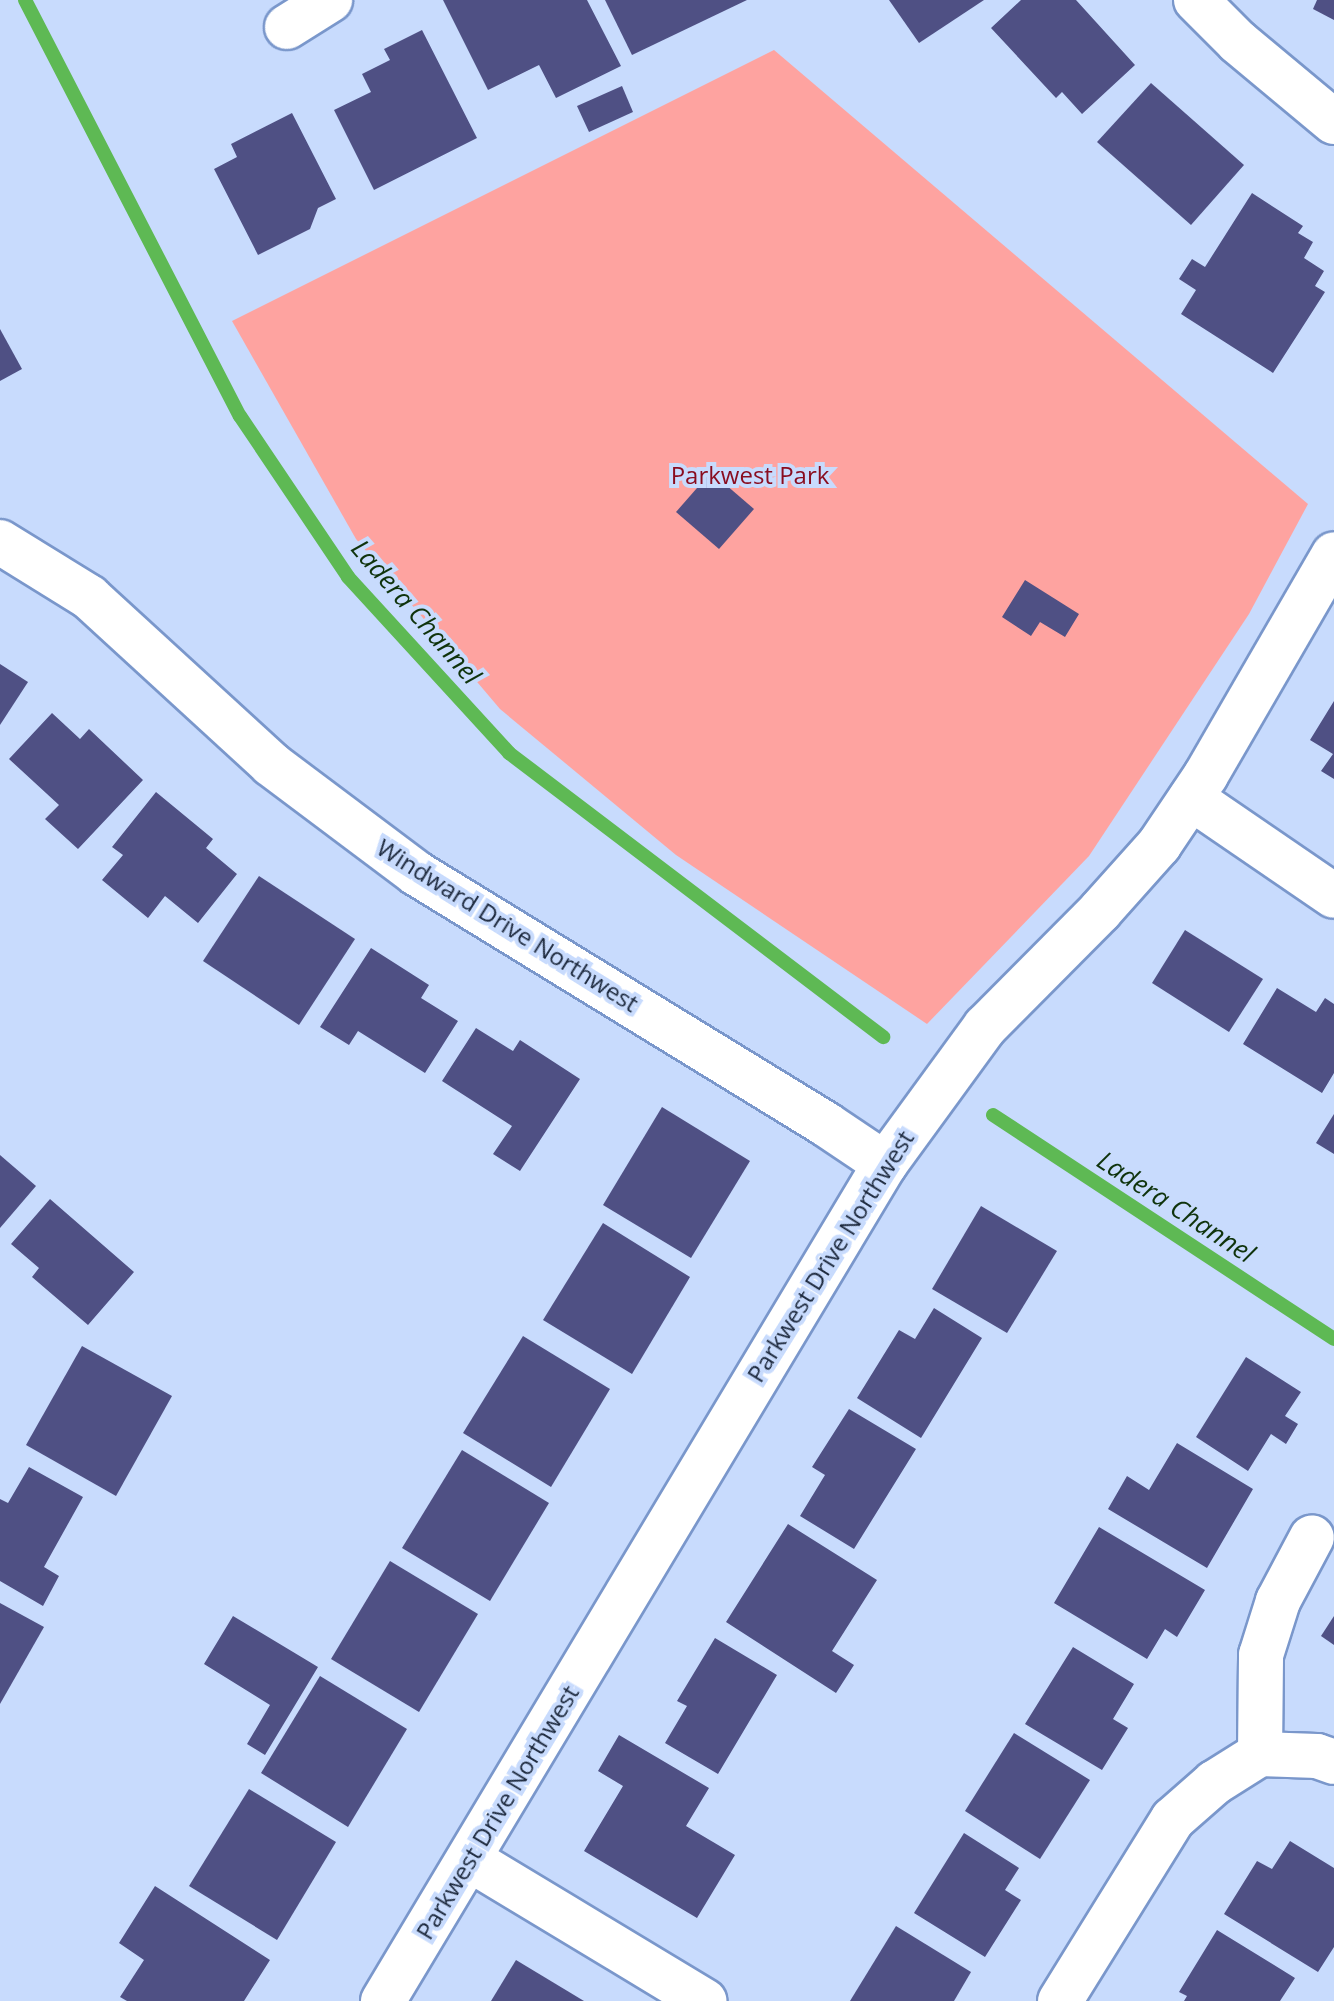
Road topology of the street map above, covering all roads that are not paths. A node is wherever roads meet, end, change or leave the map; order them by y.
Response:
1 (330, 0) edge
2 (1196, 0) edge
3 (287, 27) dead end
4 (1334, 122) edge
5 (0, 542) edge
6 (1334, 554) edge
7 (1191, 798) junction
8 (1334, 896) edge
9 (885, 1164) junction
10 (1312, 1537) dead end
11 (1260, 1754) junction
12 (1334, 1762) edge
13 (469, 1859) junction
14 (383, 2001) edge
15 (704, 2001) edge
16 (1060, 2001) edge

1 - 3 street
2 - 4 street
5 - 9 street, Windward Drive Northwest
6 - 7 street, Parkwest Drive Northwest
7 - 8 street
7 - 9 street, Parkwest Drive Northwest
9 - 13 street, Parkwest Drive Northwest
10 - 11 street
11 - 12 street
11 - 16 street
13 - 14 street, Parkwest Drive Northwest
13 - 15 street

